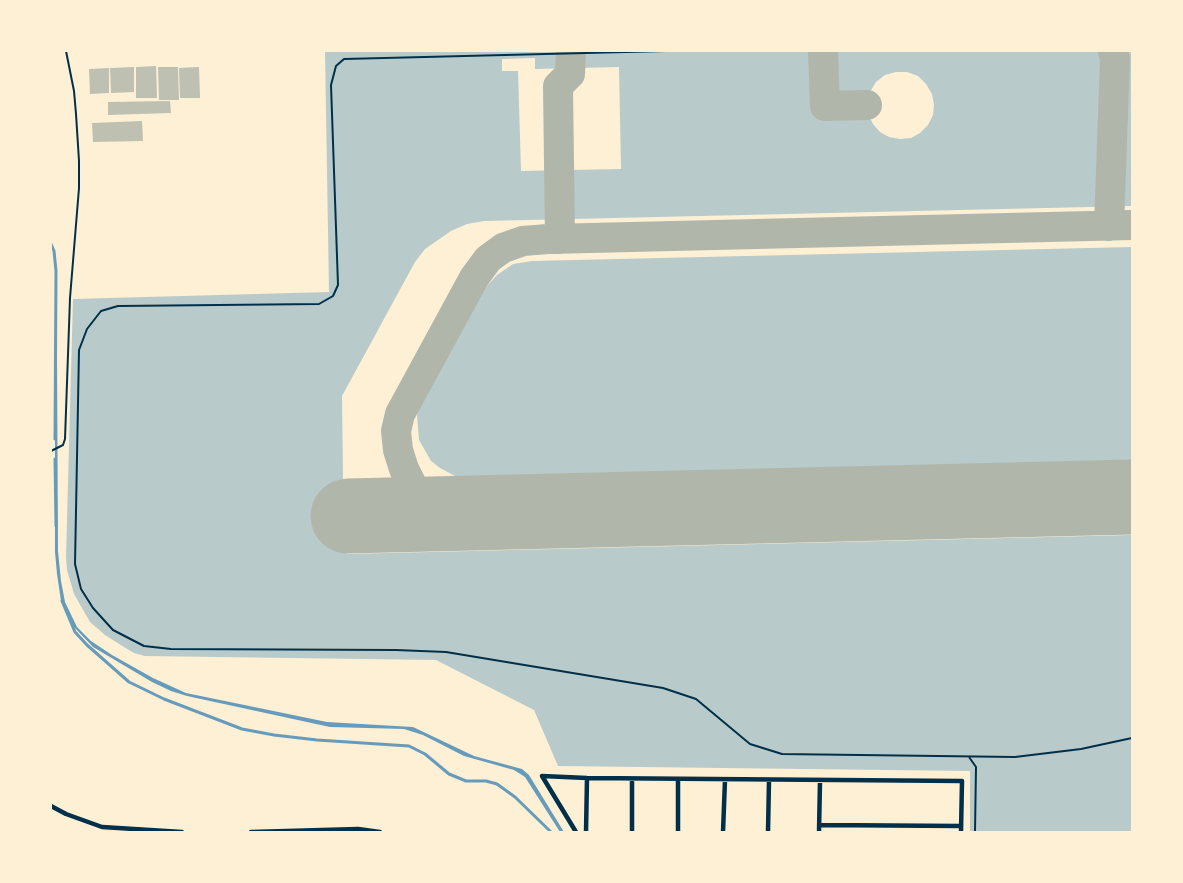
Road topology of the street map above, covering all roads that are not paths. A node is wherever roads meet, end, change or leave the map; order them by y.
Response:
1 (66, 51) edge
2 (666, 51) edge
3 (51, 450) edge
4 (1132, 738) edge
5 (969, 757) junction
6 (587, 778) junction
7 (632, 779) junction
8 (678, 779) junction
9 (725, 780) junction
10 (769, 780) junction
11 (820, 781) junction
12 (51, 806) edge
13 (819, 825) junction
14 (961, 829) edge
15 (182, 832) edge
16 (251, 832) edge
17 (380, 832) edge
18 (576, 832) edge
19 (586, 832) edge
20 (632, 832) edge
21 (678, 832) edge
22 (723, 832) edge
23 (768, 832) edge
24 (819, 832) edge
25 (975, 832) edge

1 - 3 lane
2 - 5 lane
4 - 5 lane
5 - 25 lane
6 - 7 street
6 - 18 street
6 - 19 street
7 - 8 street
7 - 20 street
8 - 9 street
8 - 21 street
9 - 10 street
9 - 22 street
10 - 11 street
10 - 23 street
11 - 13 street
11 - 14 street
12 - 15 street
13 - 14 street
13 - 24 street
16 - 17 street

